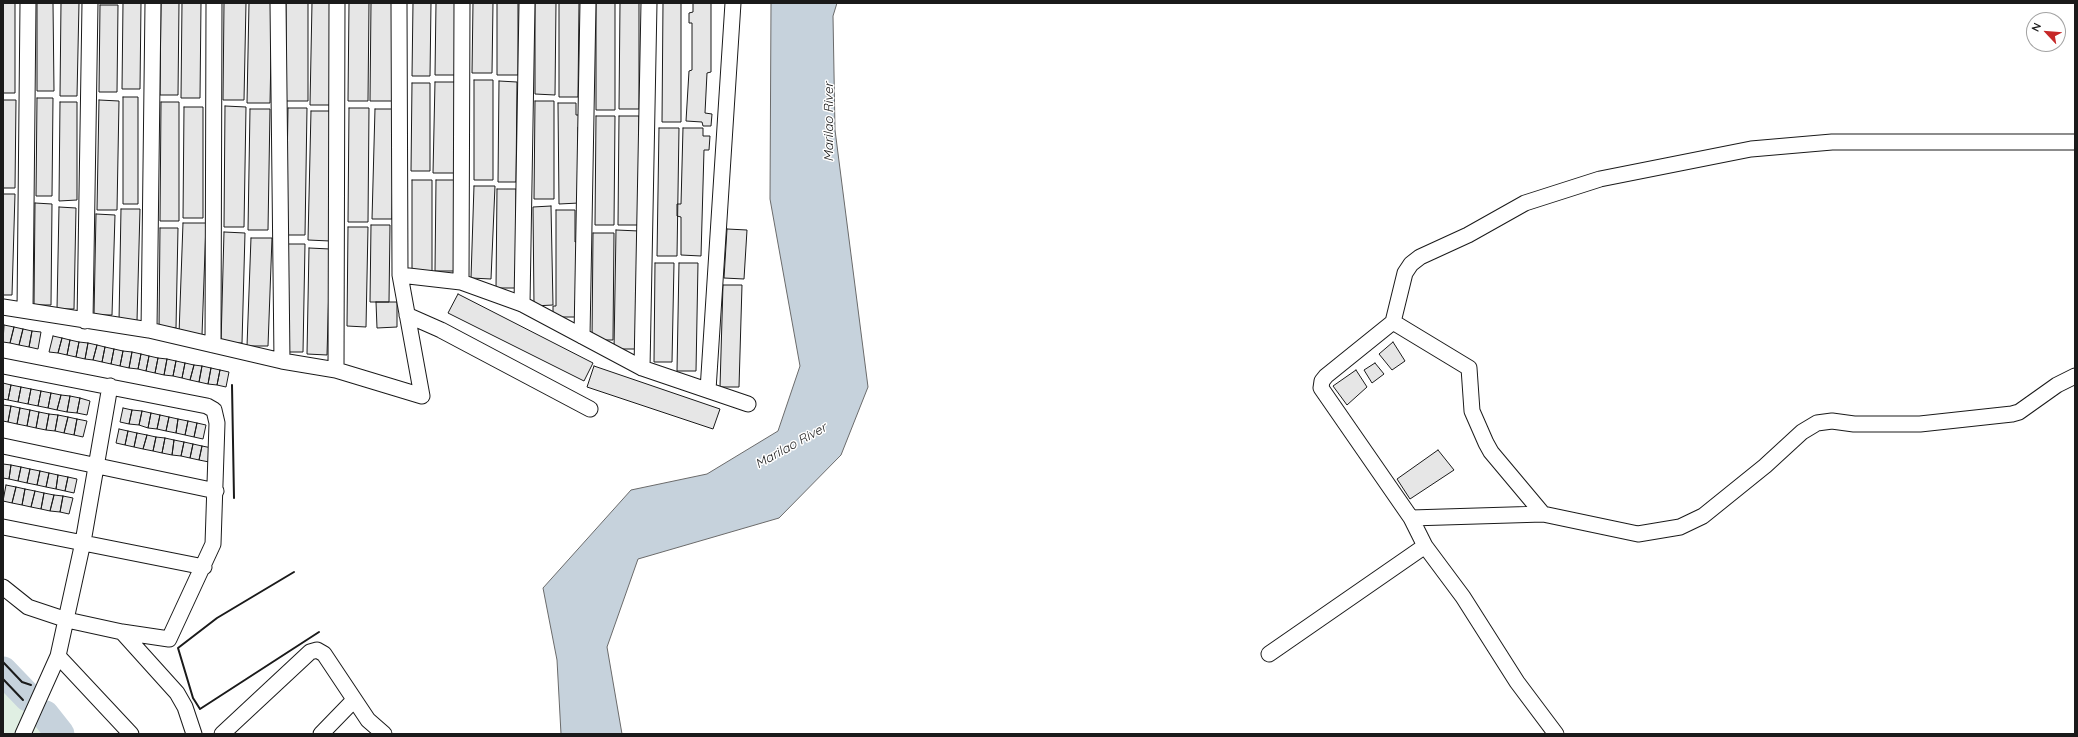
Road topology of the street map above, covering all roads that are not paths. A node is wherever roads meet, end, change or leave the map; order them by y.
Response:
1 (28, 3) edge
2 (90, 3) edge
3 (153, 3) edge
4 (214, 3) edge
5 (278, 3) edge
6 (337, 3) edge
7 (399, 3) edge
8 (462, 3) edge
9 (527, 3) edge
10 (588, 3) edge
11 (649, 3) edge
12 (733, 3) edge
13 (2075, 142) edge
14 (400, 275) junction
15 (461, 282) junction
16 (522, 304) junction
17 (3, 307) edge
18 (25, 310) junction
19 (407, 315) junction
20 (85, 321) junction
21 (1393, 322) junction
22 (149, 330) junction
23 (582, 336) junction
24 (213, 345) junction
25 (282, 361) junction
26 (3, 366) edge
27 (642, 368) junction
28 (336, 370) junction
29 (2075, 376) edge
30 (110, 386) junction
31 (708, 390) junction
32 (748, 404) dead end
33 (590, 409) dead end
34 (3, 446) edge
35 (96, 466) junction
36 (216, 491) junction
37 (1543, 514) junction
38 (1411, 518) junction
39 (3, 527) edge
40 (83, 542) junction
41 (1425, 546) junction
42 (204, 567) junction
43 (3, 587) edge
44 (67, 620) junction
45 (122, 632) junction
46 (1269, 654) dead end
47 (58, 656) junction
48 (354, 700) junction
49 (23, 734) edge
50 (131, 734) edge
51 (194, 734) edge
52 (222, 734) edge
53 (321, 734) edge
54 (384, 734) edge
55 (1556, 734) edge

1 - 18 street
2 - 20 street
3 - 22 street
4 - 24 street
5 - 25 street
6 - 28 street
7 - 14 street
8 - 15 street
9 - 16 street
10 - 23 street
11 - 27 street
12 - 31 street
13 - 21 street
14 - 15 street
14 - 19 street
15 - 16 street
16 - 23 street
17 - 18 street
18 - 20 street
19 - 28 street
19 - 33 street
20 - 22 street
21 - 37 street
21 - 38 street
22 - 24 street
23 - 27 street
24 - 25 street
25 - 28 street
26 - 30 street
27 - 31 street
29 - 37 street
30 - 35 street
30 - 36 street
31 - 32 street
34 - 35 street
35 - 36 street
35 - 40 street
36 - 42 street
37 - 38 street
38 - 41 street
39 - 40 street
40 - 42 street
40 - 44 street
41 - 46 street
41 - 55 street
42 - 45 street
43 - 44 street
44 - 45 street
44 - 47 street
45 - 51 street
47 - 49 street
47 - 50 street
48 - 52 street
48 - 53 street
48 - 54 street

